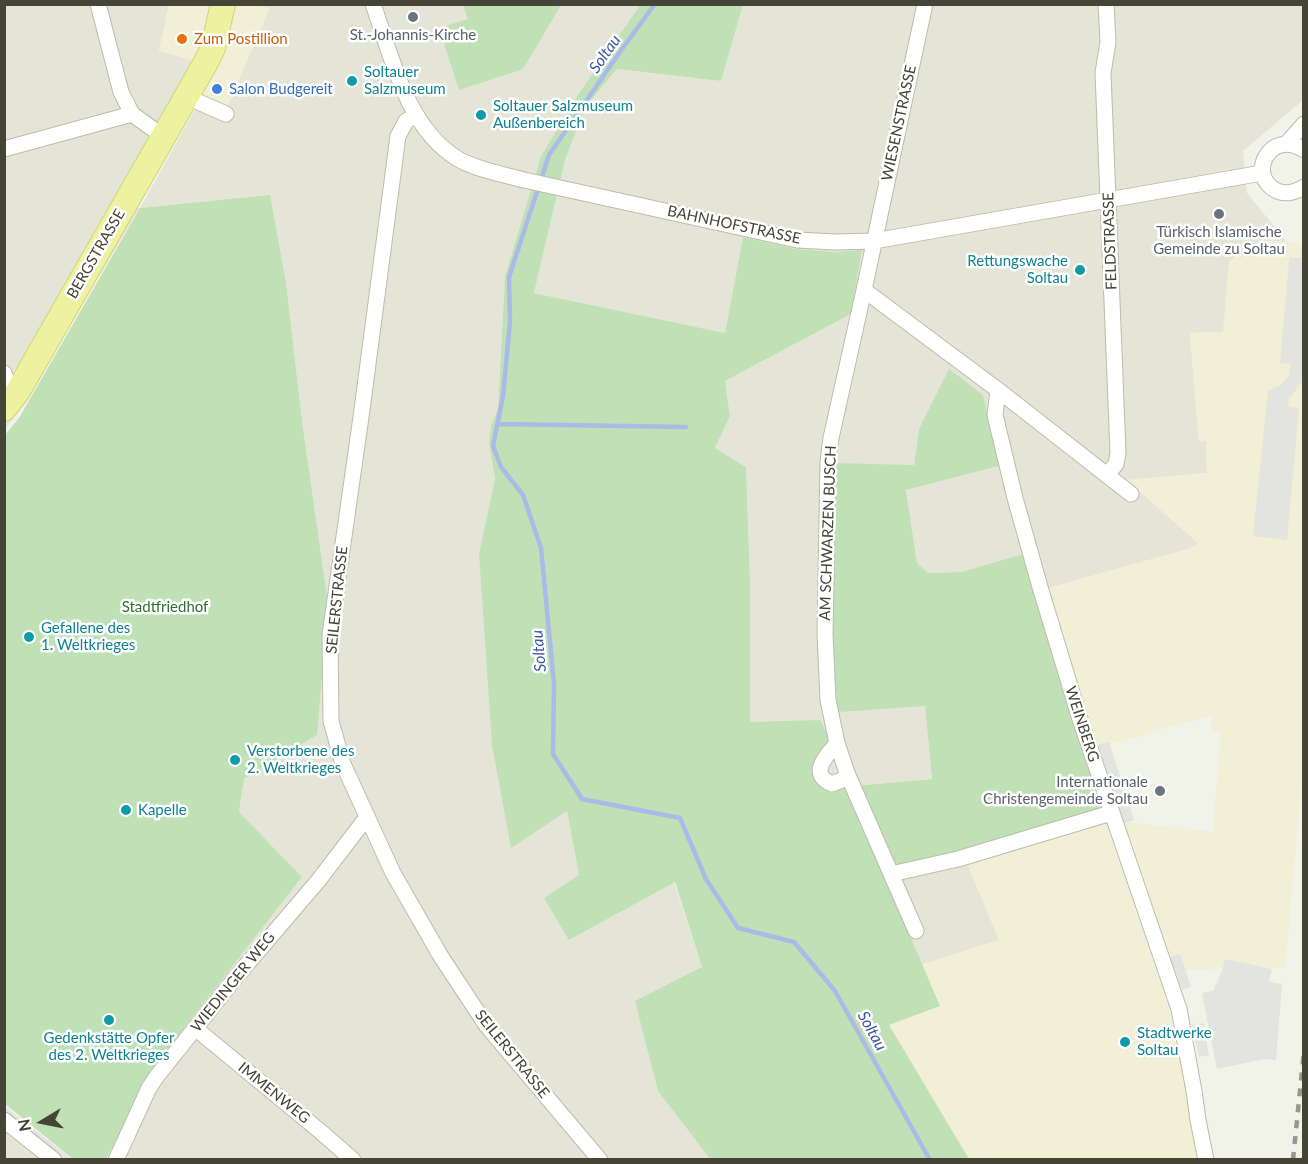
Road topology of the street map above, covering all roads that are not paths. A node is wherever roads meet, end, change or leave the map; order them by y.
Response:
1 (98, 4) edge
2 (223, 4) edge
3 (373, 4) edge
4 (925, 4) edge
5 (1106, 4) edge
6 (187, 97) junction
7 (132, 114) junction
8 (226, 114) dead end
9 (416, 115) junction
10 (1304, 124) edge
11 (164, 137) junction
12 (1287, 143) junction
13 (4, 149) edge
14 (1304, 150) edge
15 (1262, 173) junction
16 (1304, 187) edge
17 (1108, 200) junction
18 (874, 241) junction
19 (864, 290) junction
20 (998, 390) junction
21 (9, 391) edge
22 (1107, 475) junction
23 (1131, 494) dead end
24 (837, 743) junction
25 (847, 773) junction
26 (1111, 813) junction
27 (368, 817) junction
28 (891, 874) junction
29 (916, 931) dead end
30 (195, 1028) junction
31 (4, 1120) edge
32 (54, 1160) edge
33 (116, 1160) edge
34 (352, 1160) edge
35 (600, 1160) edge
36 (1206, 1160) edge

1 - 7 street
2 - 6 main road, BERGSTRASSE
3 - 9 street, BAHNHOFSTRASSE
4 - 18 street, WIESENSTRASSE
5 - 17 street, FELDSTRASSE
6 - 8 street
6 - 11 main road, BERGSTRASSE
7 - 11 street
7 - 13 street
9 - 18 street, BAHNHOFSTRASSE
9 - 27 street, SEILERSTRASSE
10 - 12 street
11 - 21 main road, BERGSTRASSE
12 - 14 street
12 - 15 street
15 - 16 street
15 - 17 street, BAHNHOFSTRASSE
17 - 18 street, BAHNHOFSTRASSE
17 - 22 street, FELDSTRASSE
18 - 19 street
19 - 20 street
19 - 24 street, AM SCHWARZEN BUSCH
20 - 22 street
20 - 26 street, WEINBERG
22 - 23 street
24 - 25 street, AM SCHWARZEN BUSCH
24 - 25 street
25 - 28 street, AM SCHWARZEN BUSCH
26 - 28 street
26 - 36 street, WEINBERG
27 - 30 street, WIEDINGER WEG
27 - 35 street, SEILERSTRASSE
28 - 29 street, AM SCHWARZEN BUSCH
30 - 33 street, WIEDINGER WEG
30 - 34 street, IMMENWEG
31 - 32 street

